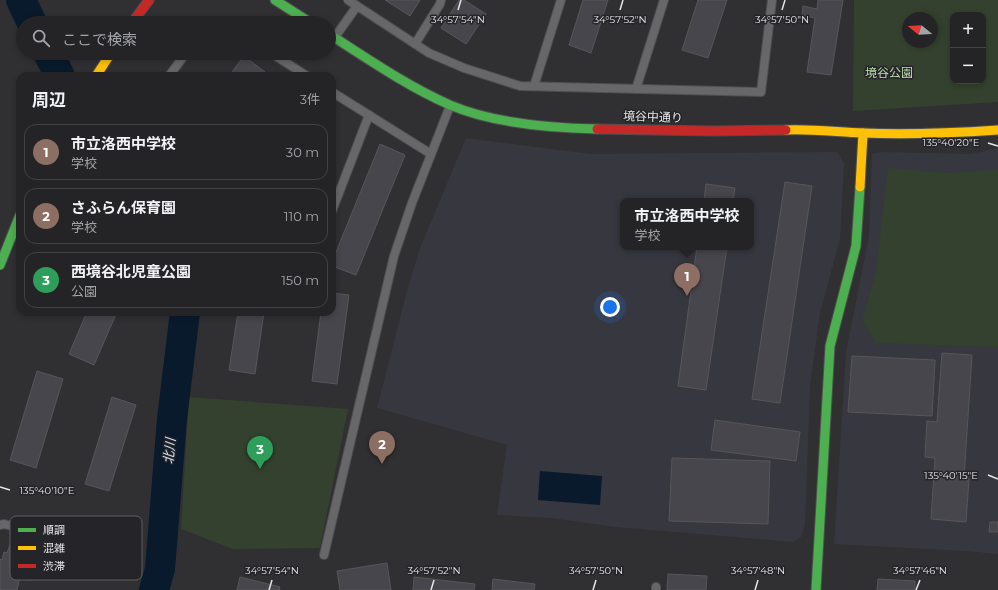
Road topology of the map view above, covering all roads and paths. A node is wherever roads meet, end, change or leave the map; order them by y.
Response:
1 (149, 0) edge
2 (275, 0) edge
3 (348, 0) edge
4 (441, 0) edge
5 (561, 0) edge
6 (664, 0) edge
7 (772, 0) edge
8 (358, 6) junction
9 (137, 16) edge
10 (300, 16) edge
11 (336, 31) edge
12 (336, 39) edge
13 (415, 44) junction
14 (106, 60) edge
15 (181, 60) edge
16 (280, 60) edge
17 (99, 72) edge
18 (172, 72) edge
19 (296, 72) edge
20 (534, 86) junction
21 (636, 89) junction
22 (336, 94) edge
23 (451, 105) junction
24 (369, 115) junction
25 (998, 130) edge
26 (863, 133) junction
27 (431, 154) junction
28 (336, 201) edge
29 (16, 225) edge
30 (0, 265) edge
31 (0, 526) edge
32 (10, 526) edge
33 (324, 555) dead end
34 (816, 590) edge

1 - 9 street
2 - 10 street
3 - 8 lane
4 - 13 lane
5 - 20 lane
6 - 21 lane
7 - 21 lane
8 - 11 lane
8 - 13 lane
12 - 23 street, 境谷中通り
13 - 20 lane
14 - 17 street
15 - 18 lane
16 - 19 lane
20 - 21 lane
22 - 24 lane
23 - 26 street, 境谷中通り
23 - 27 lane
24 - 27 lane
24 - 28 lane
25 - 26 street, 境谷中通り
26 - 34 street
27 - 33 lane
29 - 30 street
31 - 32 lane

